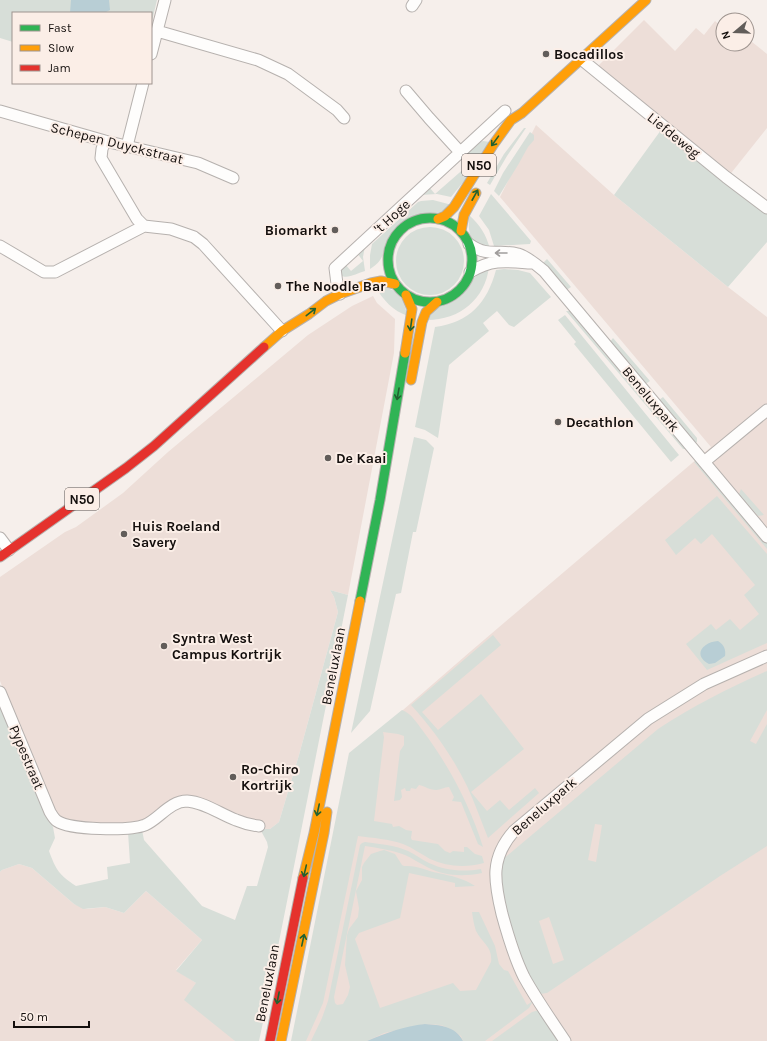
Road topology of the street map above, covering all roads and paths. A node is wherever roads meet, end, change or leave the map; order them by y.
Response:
1 (165, 0) edge
2 (646, 0) edge
3 (158, 31) junction
4 (152, 51) edge
5 (581, 59) junction
6 (143, 84) edge
7 (406, 91) dead end
8 (0, 111) edge
9 (505, 111) dead end
10 (522, 114) junction
11 (344, 118) dead end
12 (519, 127) dead end
13 (105, 141) junction
14 (127, 146) junction
15 (460, 152) junction
16 (233, 178) dead end
17 (480, 186) dead end
18 (767, 208) edge
19 (438, 219) junction
20 (144, 226) junction
21 (461, 231) junction
22 (469, 244) junction
23 (0, 246) edge
24 (388, 258) junction
25 (532, 263) junction
26 (381, 267) dead end
27 (470, 272) junction
28 (395, 284) junction
29 (337, 287) junction
30 (406, 295) junction
31 (437, 302) junction
32 (303, 307) dead end
33 (282, 331) junction
34 (410, 386) dead end
35 (767, 410) edge
36 (396, 462) dead end
37 (704, 462) junction
38 (767, 537) edge
39 (0, 538) edge
40 (4, 554) edge
41 (767, 656) edge
42 (0, 692) edge
43 (260, 826) dead end
44 (270, 1041) edge
45 (281, 1041) edge
46 (565, 1041) edge

1 - 3 street
2 - 5 main road, N50
3 - 4 street
3 - 11 street
5 - 10 main road, N50
5 - 18 street, Liefdeweg
6 - 14 street
7 - 15 street
8 - 13 street, Schepen Duyckstraat
9 - 15 street, 't Hoge
10 - 12 main road
10 -> 19 main road, N50
13 - 14 street, Schepen Duyckstraat
13 - 20 street
14 - 16 street, Schepen Duyckstraat
15 - 29 street, 't Hoge
21 -> 17 main road, N50
19 - 21 main road
19 - 24 main road
20 - 23 street
20 - 33 street
21 - 22 main road
25 -> 22 street, Beneluxpark
22 - 27 main road
24 - 26 main road
24 - 28 main road
25 - 27 street
25 - 37 street, Beneluxpark
27 - 31 main road
28 - 29 main road, N50
28 - 30 main road
33 -> 29 main road, N50
30 - 31 main road
30 -> 44 main road, Beneluxlaan
31 - 34 main road
32 - 33 main road, N50
33 - 40 main road, N50
35 - 37 street
45 -> 36 main road, Beneluxlaan
37 - 38 street, Beneluxpark
39 - 40 street
41 - 46 street, Beneluxpark
42 - 43 street, Pypestraat

